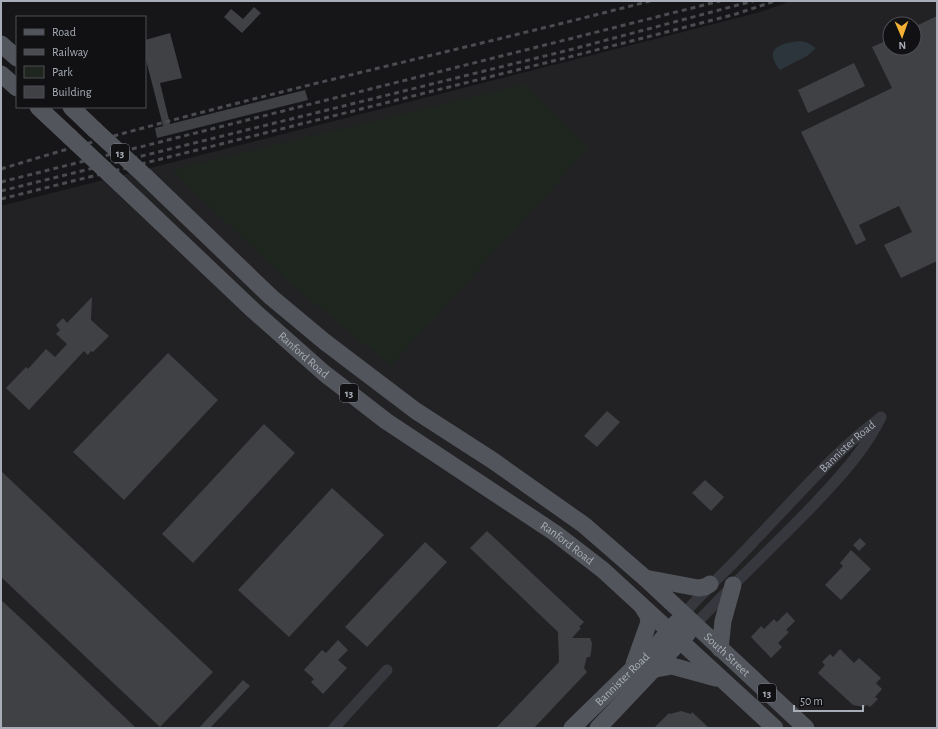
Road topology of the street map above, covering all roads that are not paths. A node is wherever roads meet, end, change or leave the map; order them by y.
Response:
1 (1, 44) edge
2 (16, 57) edge
3 (1, 74) edge
4 (16, 87) edge
5 (39, 108) edge
6 (72, 108) edge
7 (645, 578) junction
8 (710, 584) junction
9 (733, 585) junction
10 (641, 604) junction
11 (689, 620) junction
12 (675, 636) junction
13 (720, 649) junction
14 (656, 669) junction
15 (387, 670) dead end
16 (632, 670) junction
17 (720, 679) junction
18 (334, 728) edge
19 (572, 728) edge
20 (598, 728) edge
21 (775, 728) edge
22 (806, 728) edge

1 - 2 main road
3 - 4 main road
5 - 10 main road, Ranford Road / 13, bridge
6 - 7 main road, Ranford Road / 13, bridge
7 - 8 main road
7 - 11 main road, Ranford Road / 13
8 - 9 street, Bannister Road
8 - 11 street, Bannister Road
9 - 11 street, Bannister Road
9 - 13 main road
10 - 12 main road, Ranford Road / 13
10 - 16 main road
11 - 12 main road, Bannister Road
11 - 13 main road, South Street / 13
12 - 14 main road, Bannister Road
12 - 16 main road, Bannister Road
12 - 17 main road, South Street / 13
13 - 22 main road, South Street / 13
14 - 17 main road
14 - 20 main road, Bannister Road
15 - 18 street
16 - 19 main road, Bannister Road
17 - 21 main road, South Street / 13

